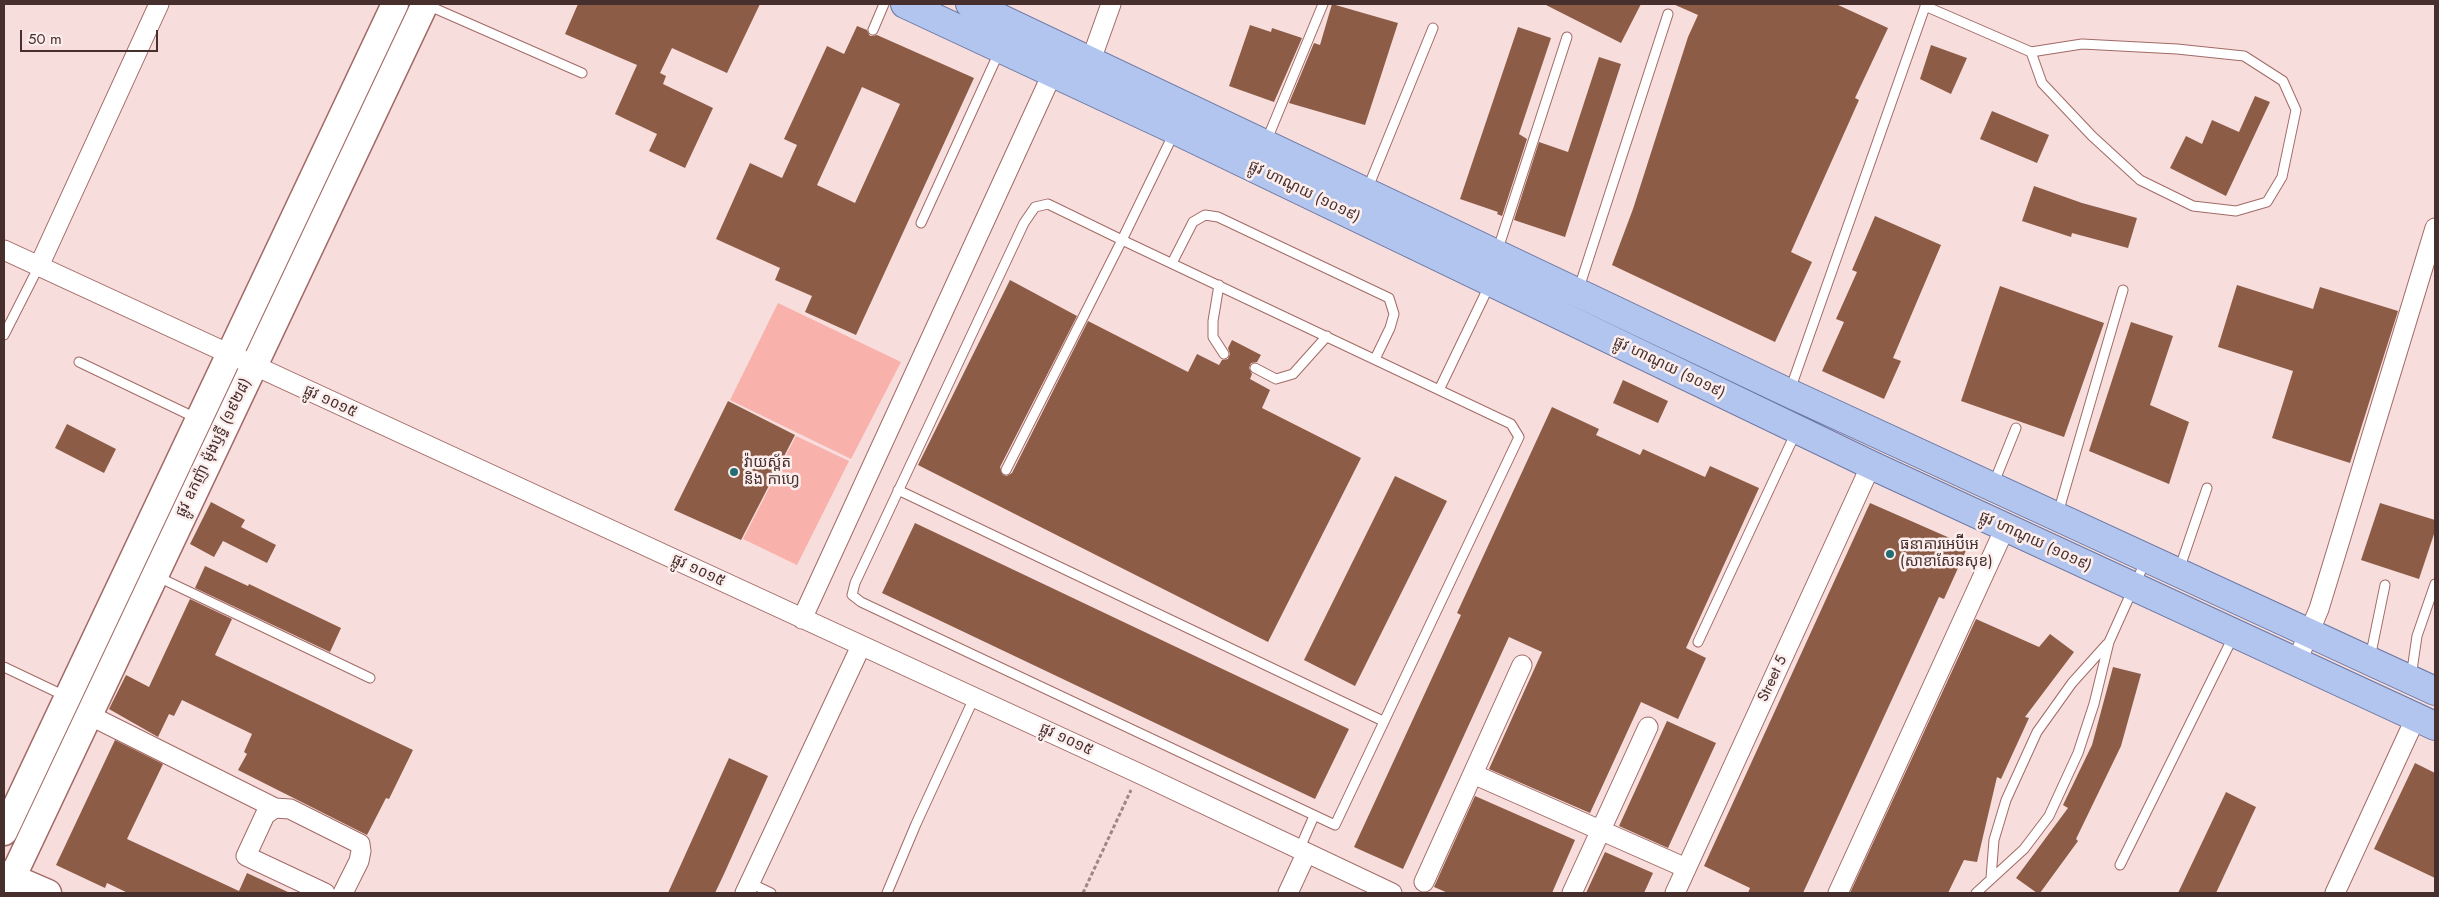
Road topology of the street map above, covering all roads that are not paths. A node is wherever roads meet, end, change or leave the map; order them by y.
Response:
1 (159, 4) edge
2 (395, 4) edge
3 (425, 4) edge
4 (884, 4) edge
5 (905, 4) edge
6 (970, 4) edge
7 (1111, 4) edge
8 (1323, 4) edge
9 (1926, 5) edge
10 (1668, 14) dead end
11 (1433, 28) dead end
12 (872, 30) dead end
13 (1568, 37) dead end
14 (1001, 48) junction
15 (2030, 52) junction
16 (1091, 60) junction
17 (1053, 72) junction
18 (582, 73) dead end
19 (1182, 118) junction
20 (1265, 144) junction
21 (1366, 192) junction
22 (921, 223) dead end
23 (2435, 228) edge
24 (1122, 240) junction
25 (4, 250) edge
26 (1172, 263) junction
27 (39, 266) junction
28 (1497, 267) junction
29 (1220, 286) junction
30 (2123, 290) dead end
31 (1578, 294) junction
32 (4, 335) edge
33 (1327, 336) junction
34 (1224, 354) dead end
35 (229, 355) junction
36 (1375, 359) junction
37 (79, 362) dead end
38 (254, 366) junction
39 (1254, 368) dead end
40 (1438, 390) junction
41 (1789, 393) junction
42 (198, 419) junction
43 (2016, 428) dead end
44 (1797, 430) junction
45 (1871, 465) junction
46 (1006, 470) dead end
47 (1992, 488) junction
48 (2207, 488) dead end
49 (898, 490) junction
50 (2056, 518) junction
51 (2005, 528) junction
52 (2147, 559) junction
53 (2178, 573) junction
54 (154, 575) junction
55 (2435, 584) edge
56 (2385, 585) dead end
57 (2133, 587) junction
58 (802, 619) junction
59 (2235, 633) junction
60 (2310, 633) junction
61 (1698, 642) dead end
62 (2109, 642) junction
63 (861, 646) junction
64 (2369, 660) junction
65 (2297, 662) junction
66 (1522, 665) dead end
67 (4, 667) edge
68 (370, 678) dead end
69 (2411, 679) junction
70 (2435, 690) edge
71 (67, 697) junction
72 (974, 698) junction
73 (89, 715) junction
74 (1383, 721) junction
75 (2426, 721) edge
76 (1648, 727) dead end
77 (1473, 774) junction
78 (275, 808) junction
79 (1314, 816) junction
80 (1601, 830) junction
81 (4, 832) edge
82 (1303, 852) junction
83 (2120, 866) dead end
84 (1686, 868) junction
85 (1992, 878) junction
86 (7, 882) edge
87 (1424, 882) dead end
88 (748, 888) edge
89 (48, 893) edge
90 (325, 893) edge
91 (343, 893) edge
92 (771, 893) edge
93 (887, 893) edge
94 (1288, 893) edge
95 (1392, 893) edge
96 (1572, 893) edge
97 (1674, 893) edge
98 (1838, 893) edge
99 (1976, 893) edge
100 (2334, 893) edge

1 - 27 street
2 - 35 main road, ផ្លូវ ឧកញ៉ា ម៉ុងឫទ្ធី (១៩២៨)
3 - 18 lane
3 - 38 main road, ផ្លូវ ឧកញ៉ា ម៉ុងឫទ្ធី (១៩២៨)
4 - 12 lane
5 - 14 main road, ផ្លូវ ហាណូយ (១០១៩)
6 - 16 main road, ផ្លូវ ហាណូយ (១០១៩)
7 - 16 street
8 - 20 lane
9 - 15 lane
9 - 41 lane
10 - 31 lane
11 - 21 lane
13 - 28 lane
14 - 17 main road, ផ្លូវ ហាណូយ (១០១៩)
14 - 22 lane
15 - 15 lane
16 - 19 main road, ផ្លូវ ហាណូយ (១០១៩)
17 - 19 main road, ផ្លូវ ហាណូយ (១០១៩)
17 - 58 street
19 - 20 main road, ផ្លូវ ហាណូយ (១០១៩)
19 - 24 lane
19 - 28 main road, ផ្លូវ ហាណូយ (១០១៩)
20 - 21 main road, ផ្លូវ ហាណូយ (១០១៩)
21 - 28 main road, ផ្លូវ ហាណូយ (១០១៩)
23 - 60 street
24 - 26 lane
24 - 46 lane
24 - 49 lane
25 - 27 street, ផ្លូវ ១០១៥
26 - 29 lane
26 - 36 lane
27 - 32 lane
27 - 35 street, ផ្លូវ ១០១៥
28 - 31 main road, ផ្លូវ ហាណូយ (១០១៩)
28 - 40 lane
28 - 44 main road, ផ្លូវ ហាណូយ (១០១៩)
29 - 33 lane
29 - 34 lane
30 - 50 lane
31 - 41 main road, ផ្លូវ ហាណូយ (១០១៩)
33 - 36 lane
33 - 39 lane
35 - 38 street, ផ្លូវ ១០១៥
35 - 42 main road, ផ្លូវ ឧកញ៉ា ម៉ុងឫទ្ធី (១៩២៨)
36 - 40 lane
37 - 42 lane
38 - 54 main road, ផ្លូវ ឧកញ៉ា ម៉ុងឫទ្ធី (១៩២៨)
38 - 58 street, ផ្លូវ ១០១៥
40 - 74 lane
41 - 47 main road, ផ្លូវ ហាណូយ (១០១៩)
42 - 71 main road, ផ្លូវ ឧកញ៉ា ម៉ុងឫទ្ធី (១៩២៨)
43 - 47 lane
44 - 45 main road, ផ្លូវ ហាណូយ (១០១៩)
44 - 61 lane
45 - 51 main road, ផ្លូវ ហាណូយ (១០១៩)
45 - 84 street, Street 5
47 - 50 main road, ផ្លូវ ហាណូយ (១០១៩)
48 - 53 lane
49 - 74 lane
49 - 79 lane
50 - 52 main road, ផ្លូវ ហាណូយ (១០១៩)
51 - 57 main road, ផ្លូវ ហាណូយ (១០១៩)
51 - 98 street
52 - 53 main road, ផ្លូវ ហាណូយ (១០១៩)
52 - 57 lane
53 - 60 main road, ផ្លូវ ហាណូយ (១០១៩)
54 - 68 lane
54 - 73 main road, ផ្លូវ ឧកញ៉ា ម៉ុងឫទ្ធី (១៩២៨)
55 - 69 lane
56 - 64 lane
57 - 59 main road, ផ្លូវ ហាណូយ (១០១៩)
57 - 62 lane
58 - 63 street, ផ្លូវ ១០១៥
59 - 65 main road, ផ្លូវ ហាណូយ (១០១៩)
59 - 83 lane
60 - 64 main road, ផ្លូវ ហាណូយ (១០១៩)
60 - 65 street
62 - 85 lane
62 - 85 lane
63 - 72 street, ផ្លូវ ១០១៥
63 - 88 street
64 - 69 main road, ផ្លូវ ហាណូយ (១០១៩)
65 - 75 main road, ផ្លូវ ហាណូយ (១០១៩)
66 - 77 street
67 - 71 lane
69 - 70 main road, ផ្លូវ ហាណូយ (១០១៩)
71 - 81 main road, ផ្លូវ ឧកញ៉ា ម៉ុងឫទ្ធី (១៩២៨)
72 - 82 street, ផ្លូវ ១០១៥
72 - 93 lane
73 - 78 street
73 - 86 main road, ផ្លូវ ឧកញ៉ា ម៉ុងឫទ្ធី (១៩២៨)
74 - 79 lane
75 - 100 street
76 - 80 street
77 - 80 street
77 - 87 street
78 - 90 street
78 - 91 street
79 - 82 lane
80 - 84 street
80 - 96 street
82 - 94 street
82 - 95 street, ផ្លូវ ១០១៥
84 - 97 street, Street 5
85 - 99 lane
86 - 89 main road
88 - 92 lane

